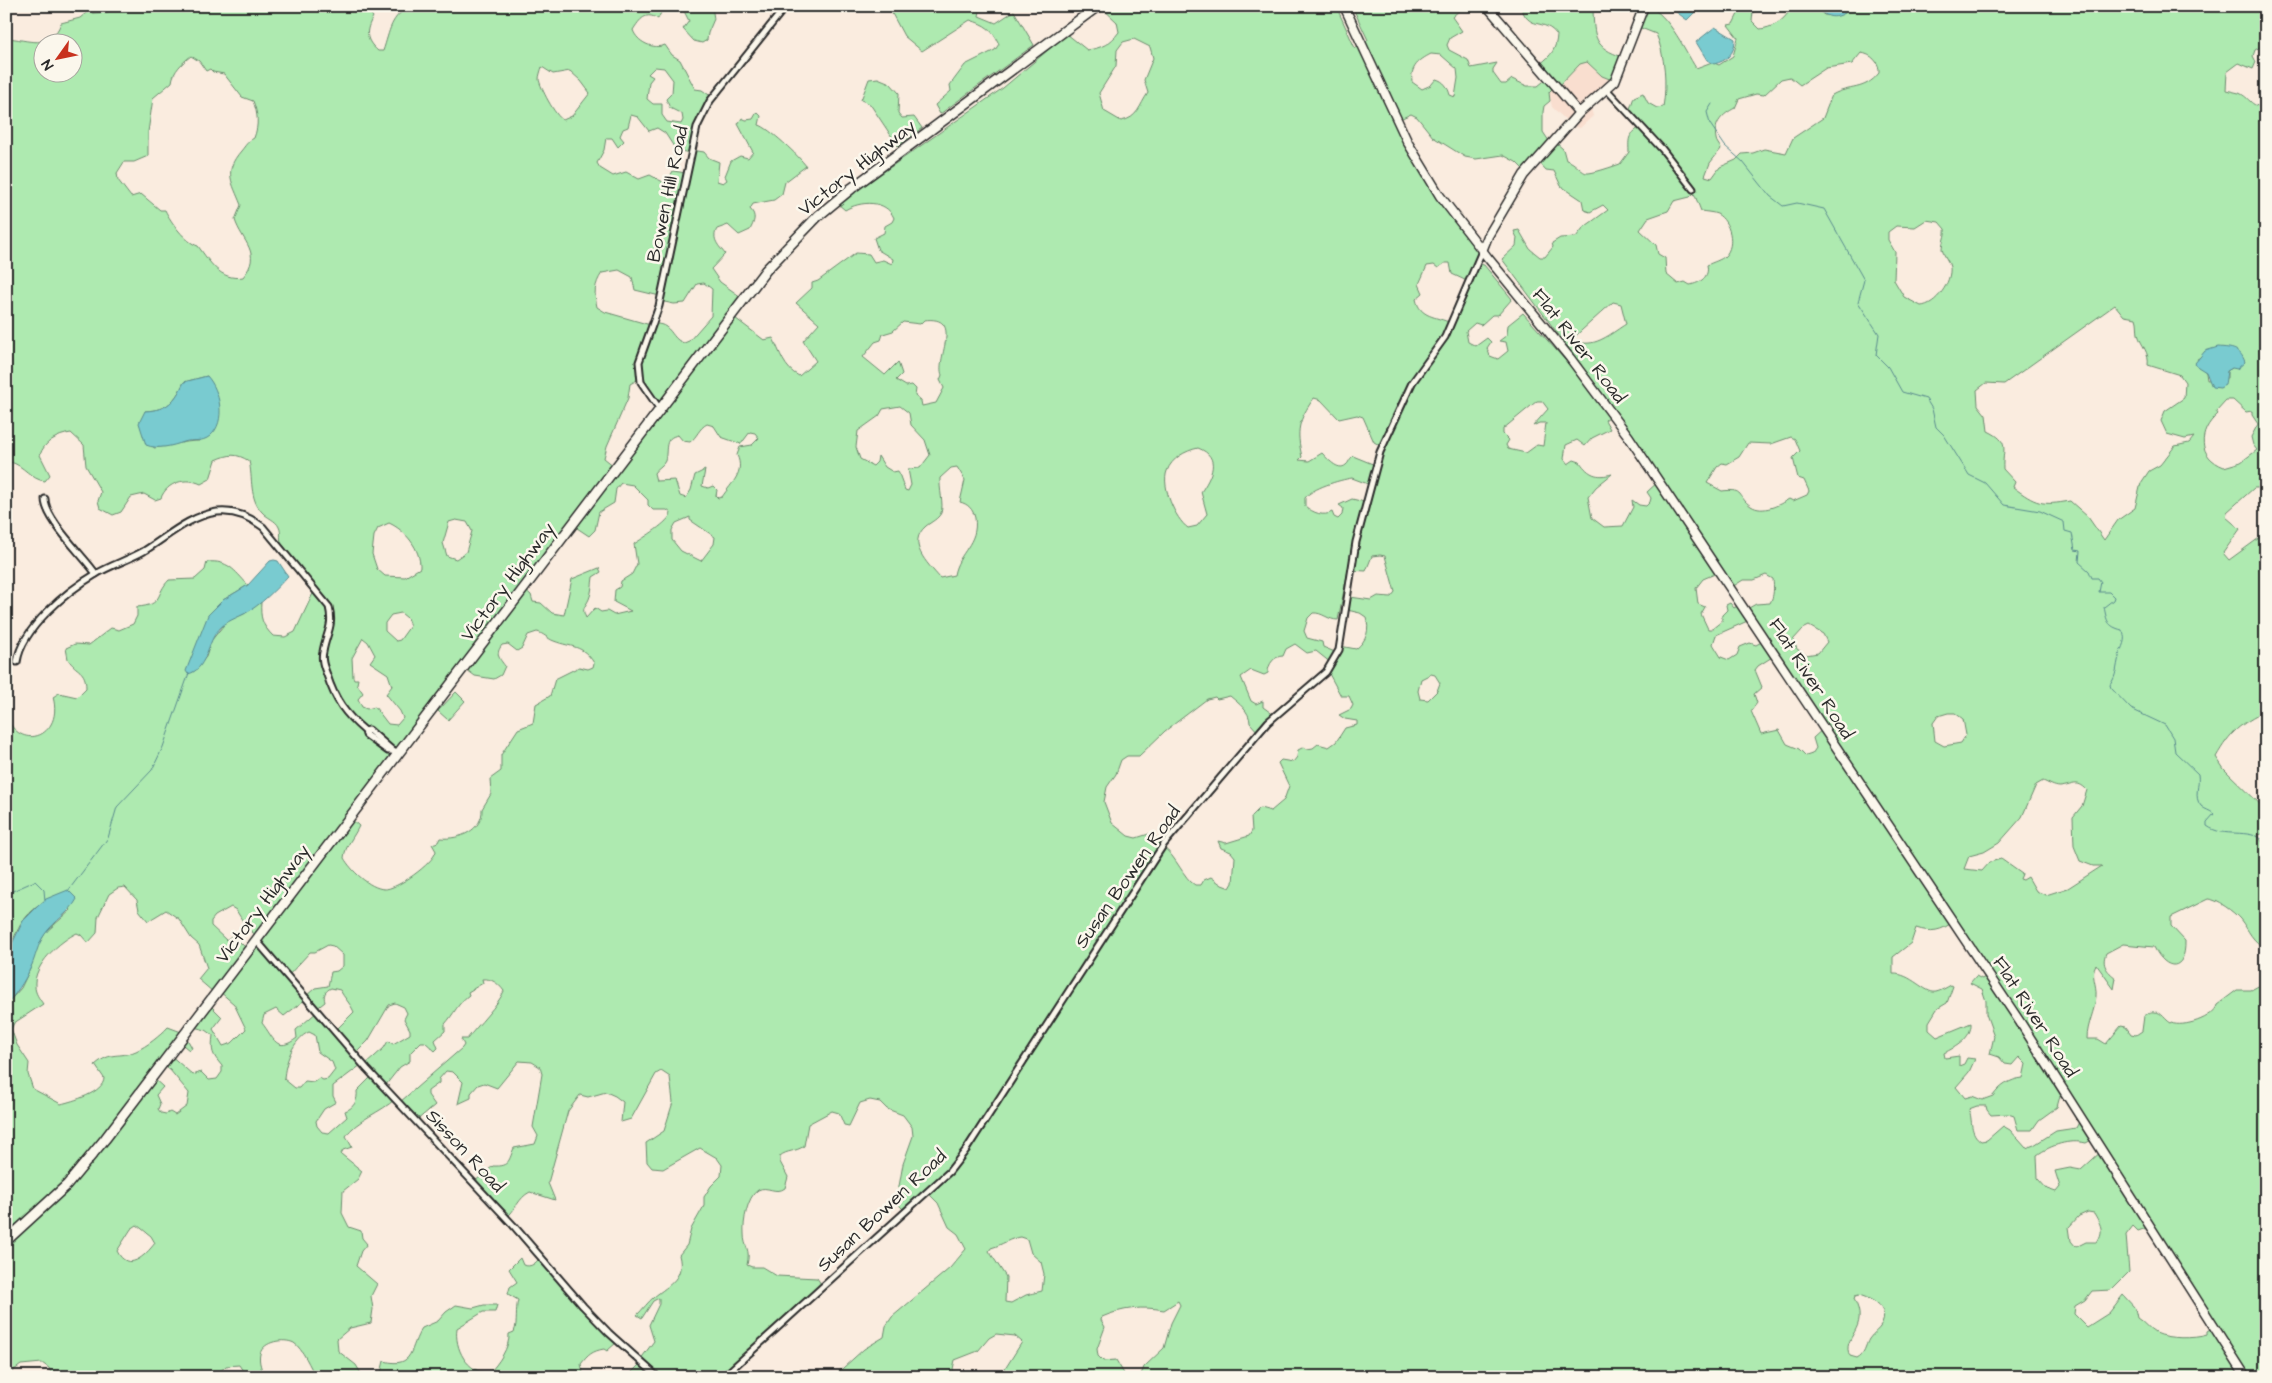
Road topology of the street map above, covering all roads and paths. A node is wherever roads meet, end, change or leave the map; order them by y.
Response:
1 (786, 6) edge
2 (1098, 6) edge
3 (1344, 6) edge
4 (1487, 6) edge
5 (1644, 6) edge
6 (1607, 90) junction
7 (1579, 113) junction
8 (1693, 189) dead end
9 (1482, 251) junction
10 (659, 408) junction
11 (45, 500) dead end
12 (96, 574) junction
13 (17, 662) dead end
14 (394, 752) junction
15 (256, 940) junction
16 (6, 1241) edge
17 (658, 1377) edge
18 (723, 1377) edge
19 (2246, 1377) edge

1 - 10 street, Bowen Hill Road
2 - 10 main road, Victory Highway
3 - 9 main road, Flat River Road
4 - 7 main road
5 - 6 main road
6 - 7 main road
6 - 8 street
7 - 9 main road
9 - 18 street, Susan Bowen Road
9 - 19 main road, Flat River Road
10 - 14 main road, Victory Highway
11 - 12 street
12 - 13 street
12 - 14 street
14 - 15 main road, Victory Highway
15 - 16 main road, Victory Highway
15 - 17 street, Sisson Road

